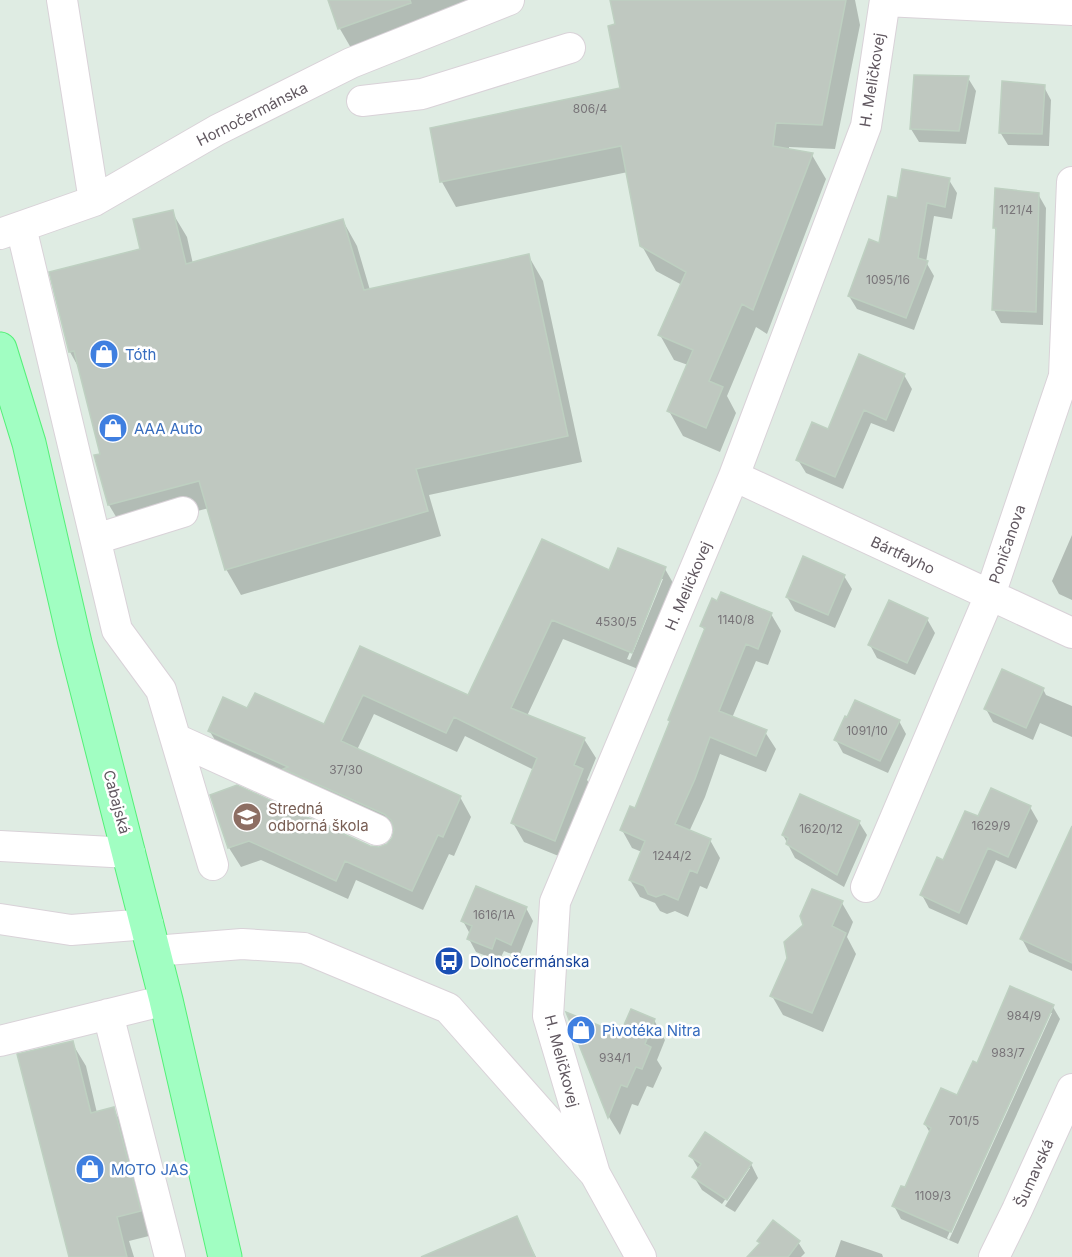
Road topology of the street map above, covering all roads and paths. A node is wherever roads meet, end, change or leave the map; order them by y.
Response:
1 (62, 0) edge
2 (509, 0) edge
3 (885, 0) edge
4 (1072, 10) edge
5 (570, 48) dead end
6 (362, 101) dead end
7 (1072, 182) edge
8 (94, 201) junction
9 (10, 231) edge
10 (0, 349) edge
11 (734, 476) junction
12 (183, 512) dead end
13 (96, 539) junction
14 (990, 595) junction
15 (1072, 633) edge
16 (176, 739) junction
17 (377, 830) dead end
18 (0, 846) edge
19 (130, 853) junction
20 (213, 864) dead end
21 (866, 887) dead end
22 (0, 919) edge
23 (151, 938) junction
24 (166, 1000) junction
25 (108, 1014) junction
26 (0, 1041) edge
27 (1072, 1089) edge
28 (595, 1174) junction
29 (170, 1257) edge
30 (225, 1257) edge
31 (641, 1257) edge
32 (994, 1257) edge

1 - 8 street
2 - 8 street, Hornočermánska
3 - 4 street
3 - 11 street, H. Meličkovej
5 - 6 street
7 - 14 street, Poničanova
8 - 9 street, Hornočermánska
9 - 13 street
10 - 19 main road, Cabajská
11 - 14 street, Bártfayho
11 - 28 street, H. Meličkovej
12 - 13 street
13 - 16 street
14 - 15 street, Bártfayho
14 - 21 street, Poničanova
16 - 17 street
16 - 20 street
18 - 19 street
19 - 23 main road, Cabajská
22 - 23 street
23 - 24 main road, Cabajská
23 - 28 street
24 - 25 street
24 - 30 main road, Cabajská
25 - 26 street
25 - 29 street
27 - 32 street, Šumavská
28 - 31 street

